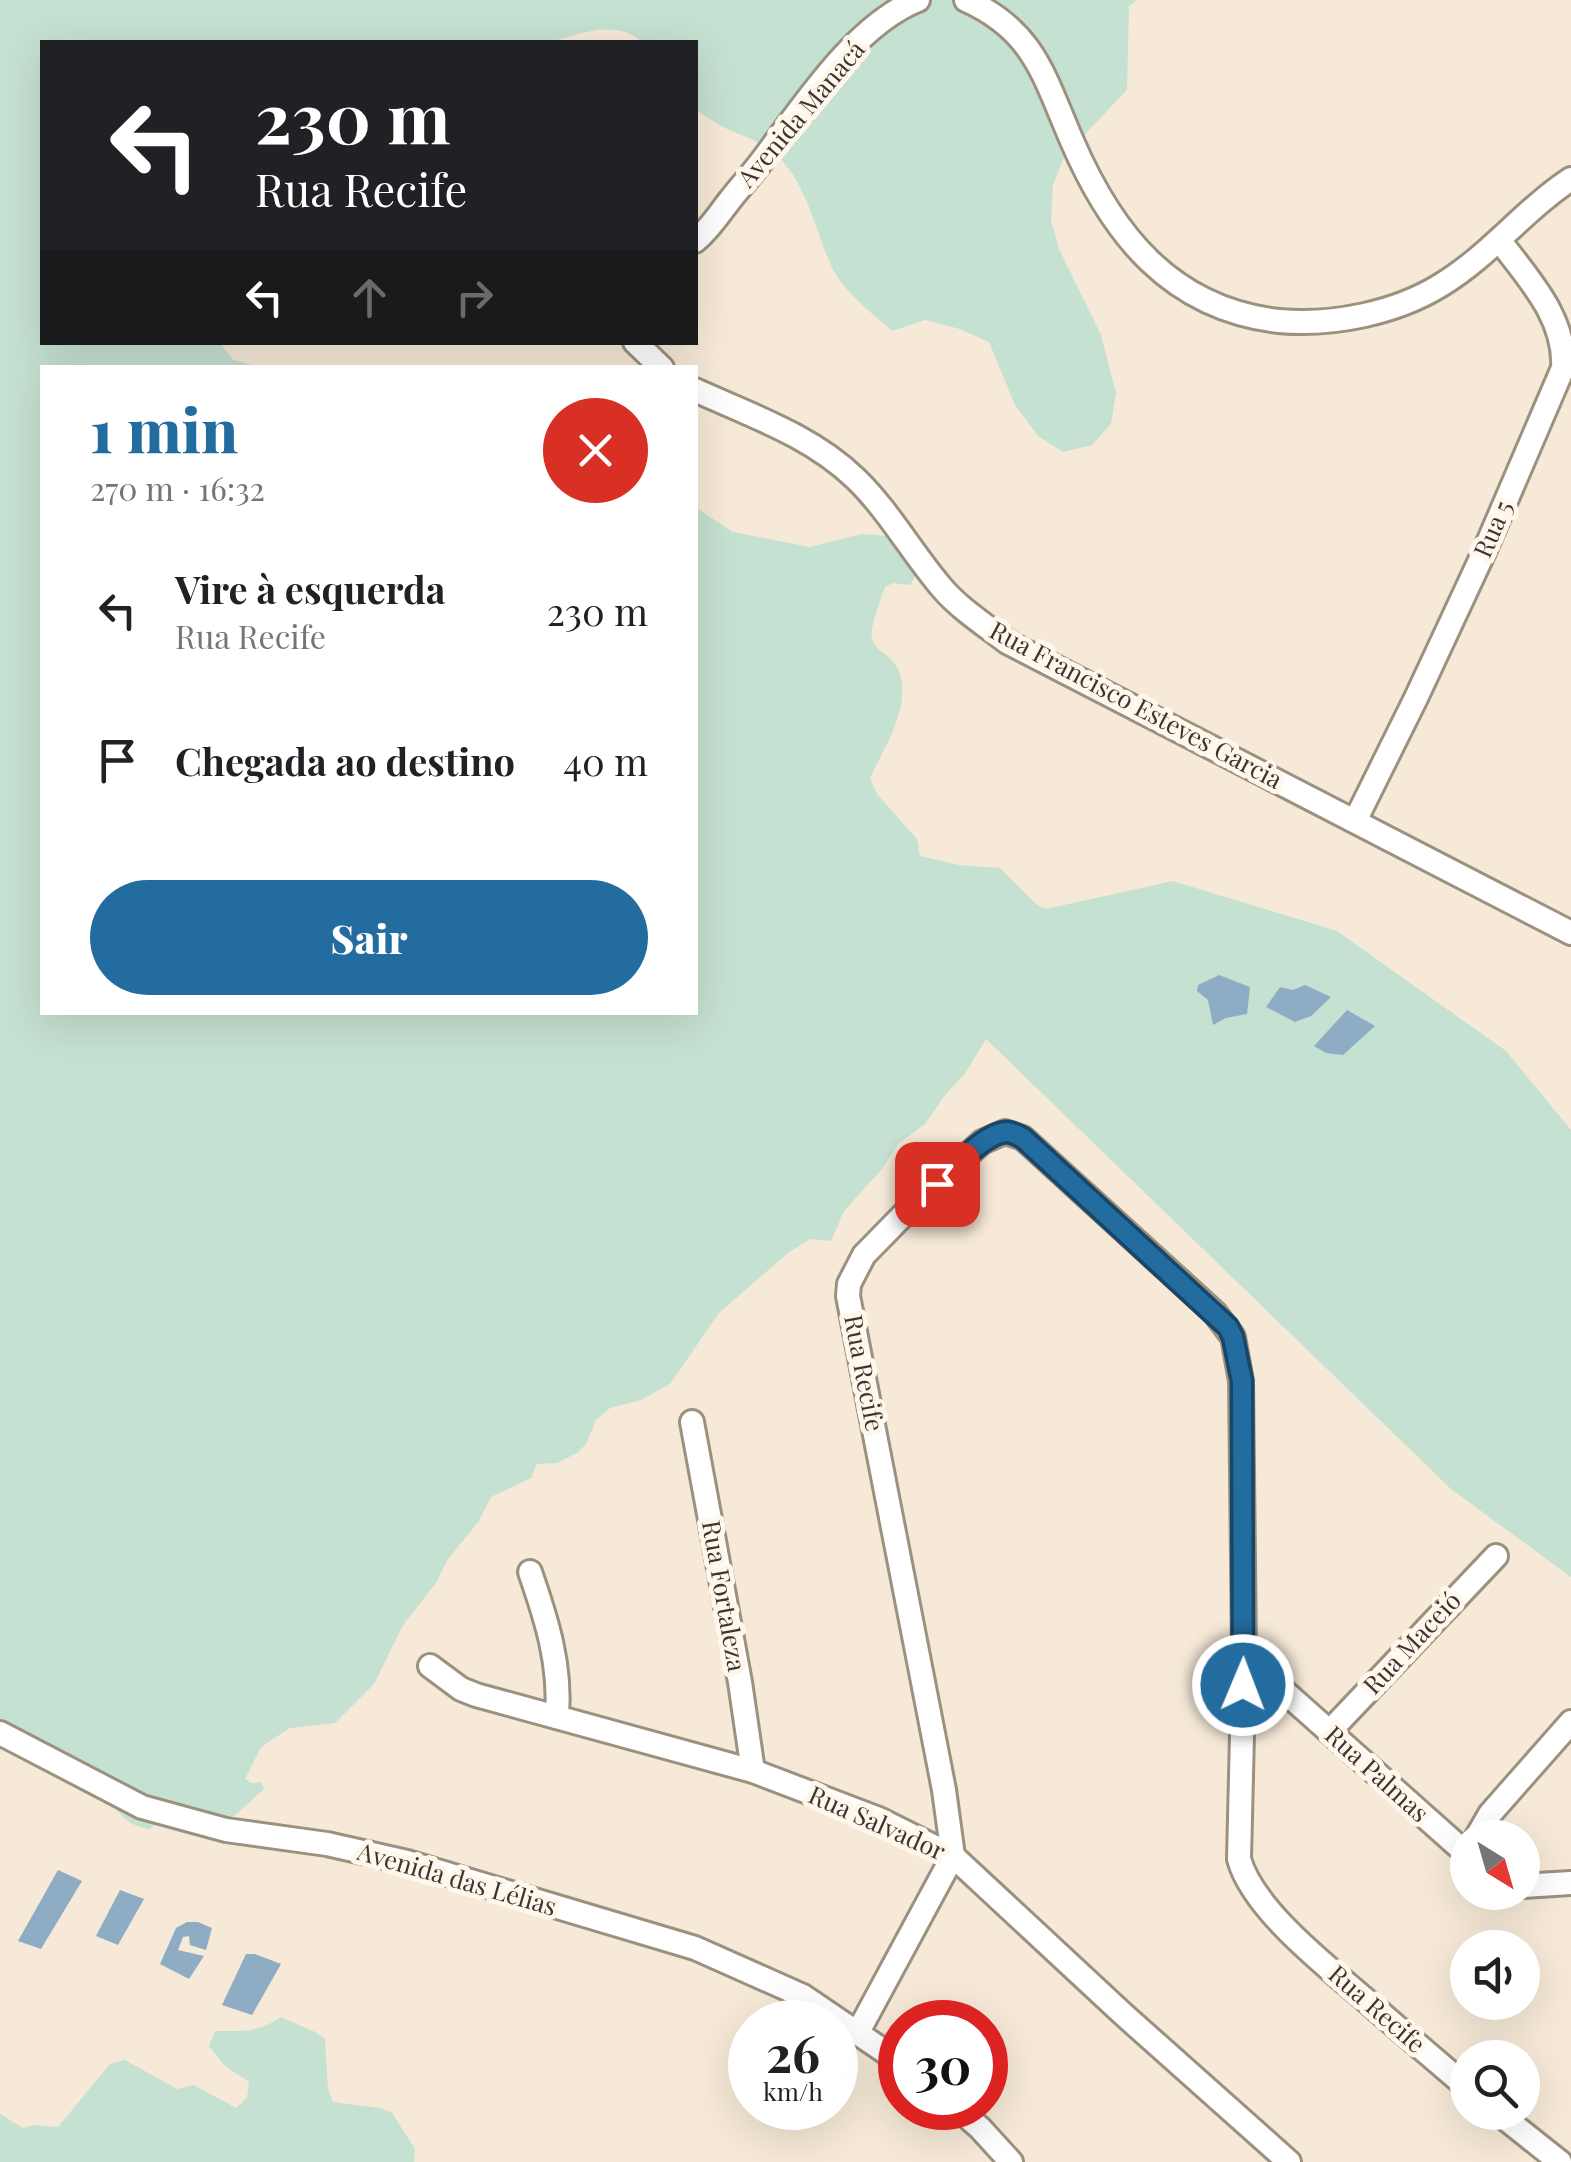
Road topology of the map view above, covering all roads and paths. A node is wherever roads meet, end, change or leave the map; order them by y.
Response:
1 (918, 0) edge
2 (966, 0) edge
3 (1571, 179) edge
4 (698, 237) edge
5 (1499, 240) junction
6 (698, 391) edge
7 (1354, 821) junction
8 (1571, 934) edge
9 (692, 1422) dead end
10 (1496, 1556) dead end
11 (530, 1572) dead end
12 (1244, 1650) junction
13 (430, 1666) dead end
14 (557, 1717) junction
15 (1571, 1722) edge
16 (1330, 1731) junction
17 (0, 1733) edge
18 (753, 1770) junction
19 (1488, 1820) edge
20 (1450, 1839) edge
21 (953, 1856) junction
22 (1571, 1882) edge
23 (1540, 1885) edge
24 (808, 2000) edge
25 (858, 2032) joint
26 (878, 2046) edge
27 (1450, 2072) edge
28 (982, 2130) edge
29 (1520, 2130) edge
30 (1011, 2162) edge
31 (1289, 2162) edge
32 (1560, 2162) edge

1 - 4 street, Avenida Manacá
2 - 5 street
3 - 5 street
5 - 7 street, Rua 5
6 - 7 street, Rua Francisco Esteves Garcia
7 - 8 street, Rua Francisco Esteves Garcia
9 - 18 street, Rua Fortaleza
10 - 16 street, Rua Maceió
11 - 14 street
12 - 16 street, Rua Palmas
12 - 21 street, Rua Recife
12 - 27 street, Rua Recife
13 - 14 street, Rua Salvador
14 - 18 street, Rua Salvador
15 - 19 street
16 - 20 street, Rua Palmas
17 - 24 street, Avenida das Lélias
18 - 21 street, Rua Salvador
21 - 25 street
21 - 31 street, Rua Salvador
22 - 23 street
25 - 26 street, Avenida das Lélias
28 - 30 street
29 - 32 street

